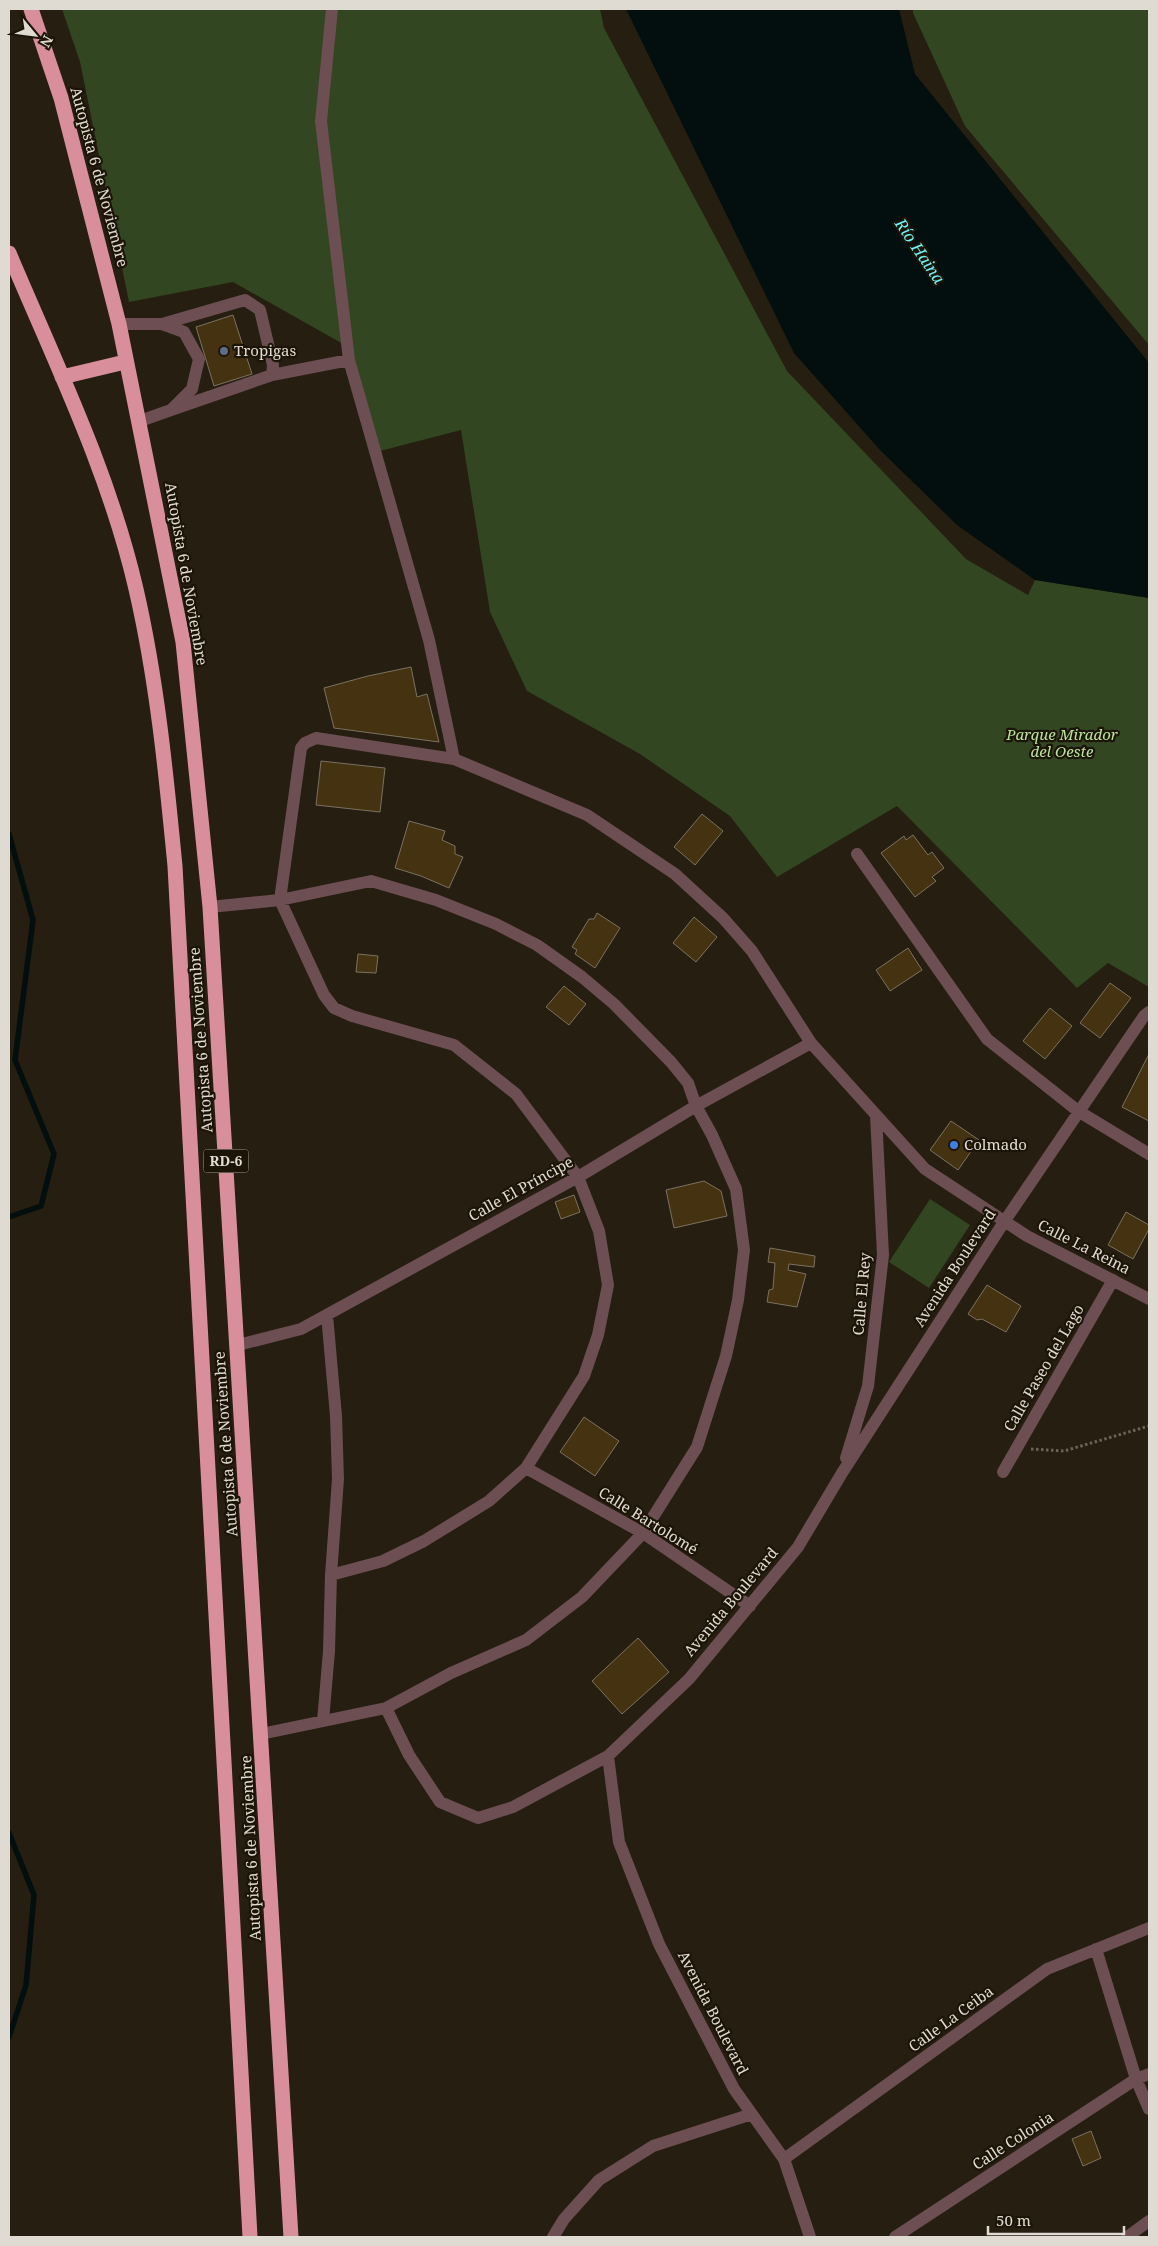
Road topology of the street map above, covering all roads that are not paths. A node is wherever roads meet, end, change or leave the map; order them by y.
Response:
1 (31, 9) edge
2 (332, 9) edge
3 (9, 252) edge
4 (119, 324) junction
5 (162, 324) junction
6 (348, 360) junction
7 (125, 362) junction
8 (272, 375) junction
9 (62, 376) junction
10 (171, 410) junction
11 (140, 421) junction
12 (454, 759) junction
13 (857, 854) dead end
14 (280, 900) junction
15 (210, 907) junction
16 (1149, 1012) edge
17 (811, 1043) junction
18 (696, 1106) junction
19 (1078, 1111) junction
20 (876, 1114) junction
21 (1149, 1154) edge
22 (578, 1176) junction
23 (1004, 1222) junction
24 (1113, 1280) junction
25 (1149, 1299) edge
26 (327, 1315) junction
27 (238, 1345) junction
28 (526, 1468) junction
29 (1003, 1472) dead end
30 (842, 1473) junction
31 (643, 1534) junction
32 (331, 1574) junction
33 (750, 1606) junction
34 (386, 1708) junction
35 (323, 1721) junction
36 (261, 1734) junction
37 (608, 1756) junction
38 (1149, 1928) edge
39 (1096, 1949) junction
40 (1149, 2074) edge
41 (1136, 2079) junction
42 (1149, 2109) edge
43 (752, 2114) junction
44 (784, 2159) junction
45 (1149, 2221) edge
46 (250, 2237) edge
47 (292, 2237) edge
48 (553, 2237) edge
49 (810, 2237) edge
50 (895, 2237) edge
51 (1127, 2237) edge

1 - 4 highway, Autopista 6 de Noviembre / RD-6
2 - 6 street
3 - 9 highway, Autopista 6 de Noviembre / RD-6
4 - 5 street
4 - 7 highway, Autopista 6 de Noviembre / RD-6
5 - 8 street
5 - 10 street
6 - 8 street
6 - 12 street
7 - 9 highway
7 - 11 highway, Autopista 6 de Noviembre / RD-6
8 - 10 street
9 - 46 highway, Autopista 6 de Noviembre / RD-6
10 - 11 street
11 - 15 highway, Autopista 6 de Noviembre / RD-6
12 - 14 street, Calle La Reina
12 - 17 street, Calle La Reina
13 - 19 street
14 - 15 street
14 - 18 street
14 - 22 street
15 - 27 highway, Autopista 6 de Noviembre / RD-6
16 - 19 street, Avenida Boulevard
17 - 18 street, Calle El Príncipe
17 - 20 street, Calle La Reina
18 - 22 street, Calle El Príncipe
18 - 31 street
19 - 21 street
19 - 23 street, Avenida Boulevard
20 - 23 street, Calle La Reina
20 - 30 street, Calle El Rey
22 - 26 street, Calle El Príncipe
22 - 28 street
23 - 24 street, Calle La Reina
23 - 30 street, Avenida Boulevard
24 - 25 street, Calle La Reina
24 - 29 street, Calle Paseo del Lago
26 - 27 street, Calle El Príncipe
26 - 32 street
27 - 36 highway, Autopista 6 de Noviembre / RD-6
28 - 31 street, Calle Bartolomé
28 - 32 street
30 - 33 street, Avenida Boulevard
31 - 33 street, Calle Bartolomé
31 - 34 street
32 - 35 street
33 - 37 street, Avenida Boulevard
34 - 35 street
34 - 37 street
35 - 36 street
36 - 47 highway, Autopista 6 de Noviembre / RD-6
37 - 43 street, Avenida Boulevard
38 - 39 street, Calle La Ceiba
39 - 41 street
39 - 44 street, Calle La Ceiba
40 - 41 street, Calle Colonia
41 - 42 street
41 - 50 street, Calle Colonia
43 - 44 street, Avenida Boulevard
43 - 48 street
44 - 49 street, Avenida Boulevard
45 - 51 street

